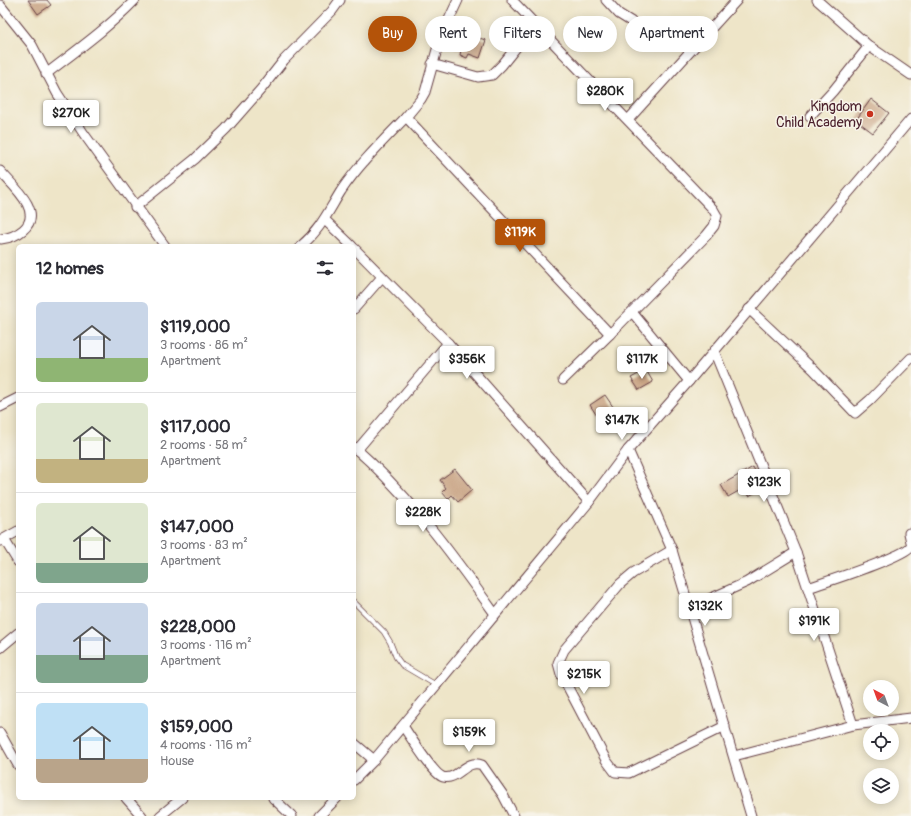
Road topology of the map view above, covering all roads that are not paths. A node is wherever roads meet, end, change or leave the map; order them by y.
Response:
1 (135, 0) edge
2 (340, 0) edge
3 (458, 0) edge
4 (512, 0) edge
5 (606, 0) edge
6 (737, 0) edge
7 (817, 0) edge
8 (0, 5) edge
9 (527, 16) edge
10 (625, 18) edge
11 (555, 45) edge
12 (869, 46) junction
13 (512, 52) edge
14 (432, 64) junction
15 (46, 74) junction
16 (911, 75) edge
17 (810, 116) dead end
18 (406, 117) junction
19 (911, 119) edge
20 (628, 120) junction
21 (0, 171) edge
22 (135, 207) junction
23 (325, 220) junction
24 (0, 239) edge
25 (163, 244) edge
26 (303, 244) edge
27 (350, 244) edge
28 (356, 250) edge
29 (382, 277) junction
30 (356, 307) edge
31 (749, 309) junction
32 (632, 312) junction
33 (610, 334) junction
34 (448, 343) junction
35 (714, 351) junction
36 (911, 358) edge
37 (563, 380) dead end
38 (689, 381) junction
39 (16, 399) edge
40 (0, 407) edge
41 (356, 449) edge
42 (628, 450) junction
43 (589, 502) junction
44 (16, 532) edge
45 (2, 540) edge
46 (911, 546) edge
47 (672, 550) junction
48 (796, 552) junction
49 (16, 559) edge
50 (808, 588) junction
51 (356, 604) edge
52 (688, 608) junction
53 (495, 614) junction
54 (16, 635) edge
55 (0, 648) edge
56 (436, 685) junction
57 (911, 718) edge
58 (853, 725) junction
59 (403, 726) junction
60 (724, 726) junction
61 (0, 733) edge
62 (356, 745) edge
63 (734, 756) junction
64 (374, 760) junction
65 (16, 761) edge
66 (356, 778) edge
67 (128, 800) edge
68 (180, 800) edge
69 (275, 800) edge
70 (335, 800) edge
71 (142, 816) edge
72 (160, 816) edge
73 (292, 816) edge
74 (319, 816) edge
75 (514, 816) edge
76 (751, 816) edge

1 - 15 street
2 - 22 street
3 - 14 street
4 - 9 street
5 - 10 street
6 - 20 street
7 - 12 street
8 - 15 street
11 - 20 street
12 - 16 street
12 - 17 street
13 - 14 street
14 - 18 street
15 - 22 street
18 - 23 street
18 - 33 street
19 - 31 street
20 - 32 street
21 - 24 street
22 - 25 street
23 - 26 street
23 - 27 street
28 - 29 street
29 - 30 street
29 - 34 street
31 - 35 street
31 - 36 street
32 - 33 street
32 - 38 street
33 - 37 street
34 - 41 street
34 - 43 street
35 - 38 street
35 - 48 street
38 - 42 street
39 - 40 street
41 - 53 street
42 - 43 street
42 - 47 street
43 - 53 street
44 - 45 street
45 - 49 street
46 - 50 street
47 - 52 street
47 - 60 street
48 - 50 street
48 - 52 street
50 - 58 street
51 - 56 lane
52 - 60 street
53 - 56 street
54 - 55 street
56 - 59 street
57 - 58 street
58 - 63 street
59 - 64 street
59 - 75 street
60 - 63 street
61 - 65 street
62 - 64 street
63 - 76 street
64 - 66 street
67 - 71 street
68 - 72 street
69 - 73 street
70 - 74 street

